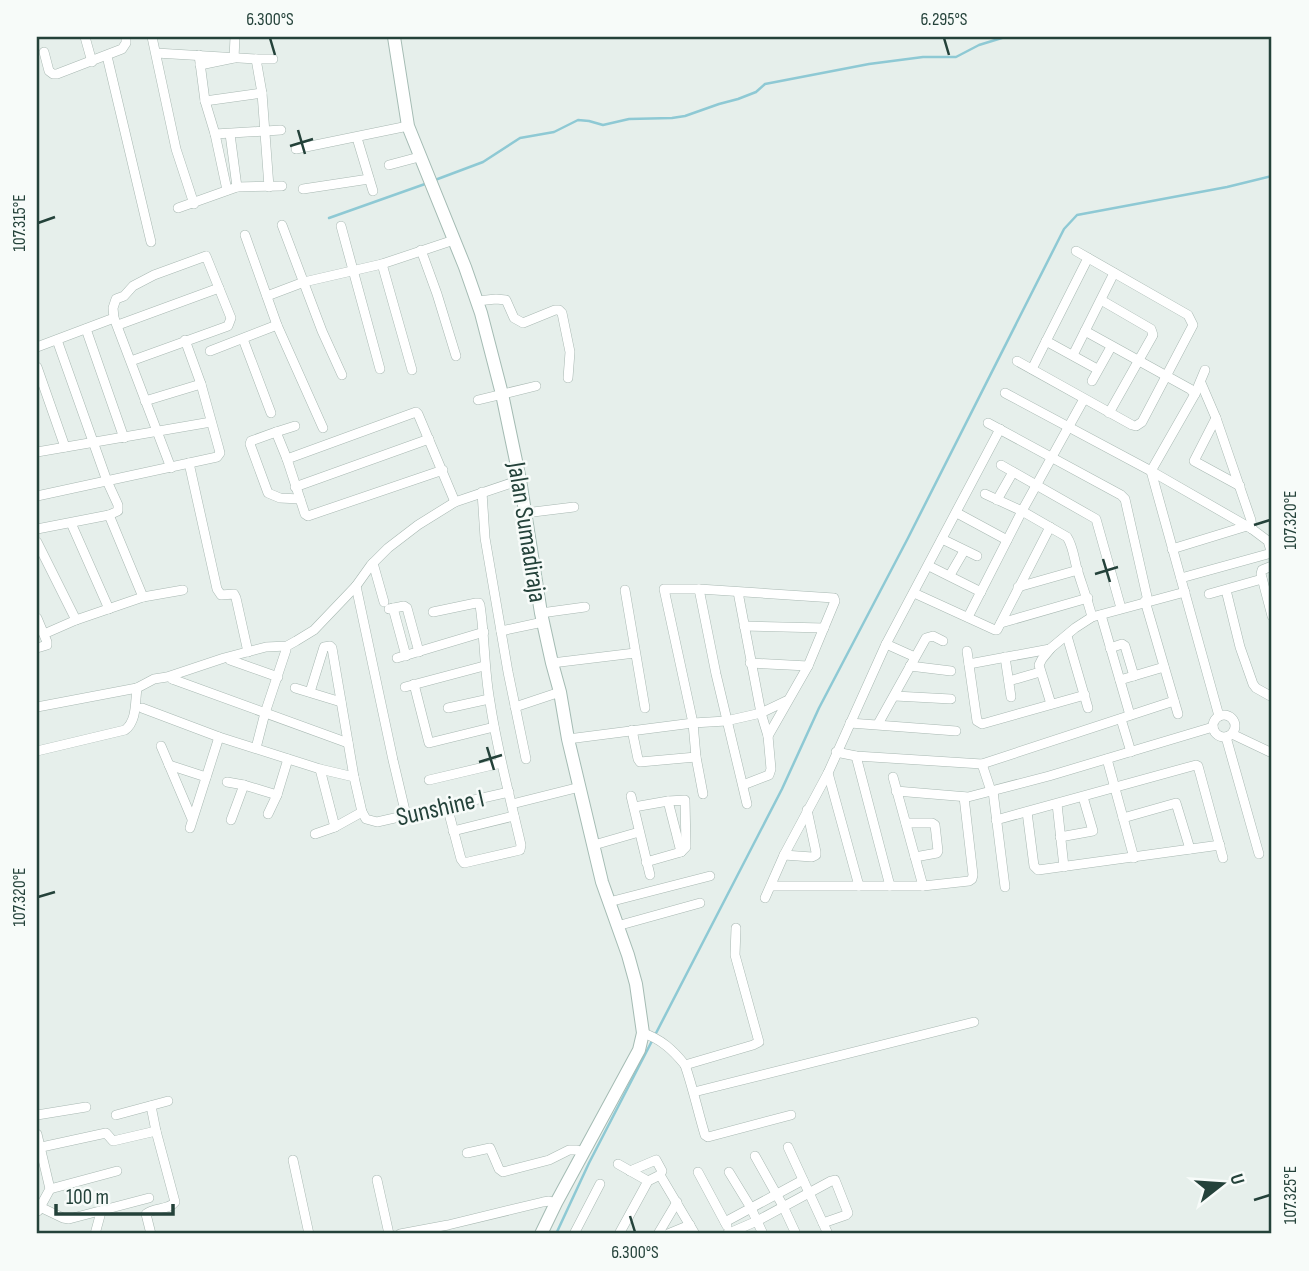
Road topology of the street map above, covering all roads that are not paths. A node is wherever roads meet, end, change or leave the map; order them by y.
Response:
1 (85, 37) edge
2 (126, 37) edge
3 (152, 37) edge
4 (235, 37) edge
5 (394, 37) edge
6 (44, 52) dead end
7 (156, 53) junction
8 (199, 55) junction
9 (107, 56) junction
10 (234, 58) junction
11 (256, 59) junction
12 (273, 59) dead end
13 (92, 62) junction
14 (200, 65) junction
15 (262, 93) junction
16 (205, 101) junction
17 (408, 126) junction
18 (265, 130) junction
19 (281, 130) dead end
20 (215, 134) junction
21 (230, 134) junction
22 (357, 138) junction
23 (296, 149) dead end
24 (419, 157) junction
25 (389, 165) dead end
26 (369, 179) junction
27 (282, 186) dead end
28 (269, 187) junction
29 (232, 189) junction
30 (303, 189) dead end
31 (373, 191) dead end
32 (194, 204) junction
33 (178, 208) dead end
34 (282, 225) dead end
35 (341, 226) dead end
36 (245, 235) dead end
37 (454, 240) junction
38 (151, 242) dead end
39 (421, 250) junction
40 (1076, 251) dead end
41 (1088, 258) junction
42 (382, 264) junction
43 (353, 271) junction
44 (1114, 273) junction
45 (304, 282) junction
46 (219, 288) junction
47 (267, 296) junction
48 (1101, 300) junction
49 (477, 301) junction
50 (116, 322) junction
51 (277, 325) junction
52 (86, 329) junction
53 (1085, 331) junction
54 (243, 339) junction
55 (57, 340) junction
56 (185, 341) junction
57 (1046, 341) junction
58 (1111, 346) junction
59 (37, 347) edge
60 (210, 351) dead end
61 (1073, 355) junction
62 (456, 356) dead end
63 (131, 361) junction
64 (1017, 361) dead end
65 (1139, 361) junction
66 (37, 367) edge
67 (380, 369) dead end
68 (1032, 369) junction
69 (1097, 369) junction
70 (412, 370) dead end
71 (1205, 370) dead end
72 (342, 375) dead end
73 (1166, 375) junction
74 (568, 378) dead end
75 (1092, 382) dead end
76 (1201, 383) junction
77 (201, 384) junction
78 (536, 386) dead end
79 (1005, 393) dead end
80 (502, 394) junction
81 (1195, 394) junction
82 (1084, 399) junction
83 (478, 400) dead end
84 (145, 401) junction
85 (271, 413) dead end
86 (1109, 413) junction
87 (1216, 418) junction
88 (211, 422) junction
89 (988, 423) dead end
90 (295, 426) dead end
91 (323, 428) dead end
92 (1068, 428) junction
93 (1000, 429) junction
94 (157, 432) junction
95 (276, 432) junction
96 (124, 438) junction
97 (429, 439) junction
98 (93, 442) junction
99 (65, 447) junction
100 (37, 452) edge
101 (1052, 457) junction
102 (286, 459) junction
103 (189, 463) junction
104 (1001, 465) dead end
105 (172, 468) junction
106 (443, 470) junction
107 (1151, 471) junction
108 (1013, 472) junction
109 (520, 480) junction
110 (107, 481) junction
111 (1036, 485) junction
112 (1240, 486) junction
113 (295, 487) junction
114 (482, 492) junction
115 (985, 494) dead end
116 (37, 496) edge
117 (300, 499) junction
118 (997, 500) junction
119 (455, 502) junction
120 (574, 507) dead end
121 (1022, 511) junction
122 (525, 513) junction
123 (957, 513) junction
124 (109, 515) junction
125 (71, 523) junction
126 (1050, 527) junction
127 (1250, 527) junction
128 (37, 529) edge
129 (942, 539) junction
130 (1007, 540) junction
131 (37, 542) edge
132 (1172, 549) junction
133 (964, 551) junction
134 (977, 556) dead end
135 (373, 563) junction
136 (929, 566) junction
137 (1272, 566) edge
138 (1078, 570) junction
139 (950, 575) junction
140 (1181, 578) junction
141 (1262, 579) junction
142 (356, 586) junction
143 (1018, 587) junction
144 (699, 589) junction
145 (183, 590) dead end
146 (625, 590) dead end
147 (1226, 590) junction
148 (738, 592) junction
149 (981, 592) junction
150 (1185, 592) junction
151 (914, 593) junction
152 (1209, 594) dead end
153 (143, 597) junction
154 (1088, 598) junction
155 (1147, 601) junction
156 (389, 606) junction
157 (585, 607) dead end
158 (1121, 608) junction
159 (109, 609) junction
160 (1271, 610) edge
161 (433, 612) dead end
162 (1096, 616) junction
163 (542, 617) junction
164 (968, 617) junction
165 (37, 618) edge
166 (76, 620) junction
167 (1001, 623) junction
168 (744, 626) junction
169 (824, 628) junction
170 (501, 631) junction
171 (484, 632) junction
172 (44, 634) junction
173 (1067, 636) junction
174 (943, 641) dead end
175 (886, 644) junction
176 (37, 648) edge
177 (1051, 648) junction
178 (1111, 648) junction
179 (286, 650) dead end
180 (967, 651) dead end
181 (248, 652) junction
182 (419, 652) junction
183 (635, 653) junction
184 (915, 657) junction
185 (1005, 657) junction
186 (230, 660) dead end
187 (552, 663) junction
188 (750, 663) junction
189 (969, 664) junction
190 (484, 666) junction
191 (807, 666) junction
192 (910, 666) junction
193 (1164, 667) junction
194 (951, 671) dead end
195 (1040, 672) junction
196 (1134, 676) junction
197 (278, 677) junction
198 (172, 679) dead end
199 (1120, 680) junction
200 (1009, 681) junction
201 (137, 688) junction
202 (295, 688) dead end
203 (310, 692) junction
204 (560, 692) junction
205 (1085, 695) junction
206 (895, 696) junction
207 (1012, 697) dead end
208 (1272, 697) edge
209 (489, 699) junction
210 (951, 699) dead end
211 (788, 701) junction
212 (1174, 701) junction
213 (341, 702) junction
214 (1051, 704) junction
215 (37, 707) edge
216 (515, 707) junction
217 (142, 708) dead end
218 (448, 708) dead end
219 (645, 708) dead end
220 (1088, 708) dead end
221 (265, 713) junction
222 (761, 713) junction
223 (1178, 714) dead end
224 (1219, 716) junction
225 (1126, 717) junction
226 (726, 721) junction
227 (692, 723) junction
228 (850, 723) junction
229 (878, 724) junction
230 (494, 727) junction
231 (1213, 727) junction
232 (632, 730) junction
233 (956, 731) dead end
234 (1231, 733) junction
235 (768, 736) junction
236 (219, 737) junction
237 (568, 739) junction
238 (348, 743) junction
239 (161, 746) dead end
240 (1272, 747) edge
241 (256, 748) junction
242 (37, 751) edge
243 (836, 752) junction
244 (1131, 752) junction
245 (1272, 753) edge
246 (856, 756) junction
247 (696, 757) junction
248 (288, 759) junction
249 (526, 759) dead end
250 (1107, 759) junction
251 (501, 763) junction
252 (982, 764) junction
253 (169, 765) junction
254 (320, 769) junction
255 (828, 773) junction
256 (206, 777) junction
257 (354, 777) junction
258 (893, 777) dead end
259 (429, 780) dead end
260 (226, 782) dead end
261 (244, 785) junction
262 (743, 785) junction
263 (580, 787) junction
264 (1115, 788) junction
265 (897, 791) junction
266 (992, 791) junction
267 (509, 792) junction
268 (704, 794) dead end
269 (277, 795) junction
270 (631, 796) dead end
271 (964, 797) junction
272 (1083, 797) junction
273 (668, 801) junction
274 (512, 804) junction
275 (747, 804) dead end
276 (1057, 804) junction
277 (447, 806) junction
278 (634, 807) junction
279 (807, 810) junction
280 (362, 812) junction
281 (1027, 812) junction
282 (268, 814) dead end
283 (407, 815) junction
284 (514, 816) junction
285 (1123, 818) junction
286 (230, 820) dead end
287 (996, 820) junction
288 (906, 823) junction
289 (335, 827) junction
290 (453, 831) junction
291 (639, 832) junction
292 (315, 834) dead end
293 (1060, 837) junction
294 (594, 845) junction
295 (1220, 845) junction
296 (1190, 849) junction
297 (681, 852) junction
298 (1259, 854) dead end
299 (784, 855) junction
300 (915, 857) junction
301 (1134, 858) junction
302 (1223, 858) dead end
303 (646, 862) junction
304 (1064, 867) junction
305 (650, 876) dead end
306 (710, 877) dead end
307 (772, 886) junction
308 (859, 886) junction
309 (890, 886) junction
310 (923, 886) junction
311 (1005, 887) dead end
312 (765, 898) dead end
313 (608, 902) junction
314 (700, 903) dead end
315 (617, 926) junction
316 (736, 928) dead end
317 (974, 1021) dead end
318 (650, 1036) junction
319 (685, 1065) junction
320 (694, 1092) junction
321 (168, 1101) dead end
322 (151, 1106) junction
323 (86, 1107) dead end
324 (37, 1115) edge
325 (116, 1115) dead end
326 (791, 1115) dead end
327 (156, 1131) junction
328 (37, 1134) edge
329 (39, 1147) edge
330 (788, 1147) dead end
331 (584, 1152) junction
332 (467, 1153) dead end
333 (755, 1156) dead end
334 (293, 1160) dead end
335 (618, 1164) dead end
336 (117, 1171) dead end
337 (630, 1171) junction
338 (698, 1172) dead end
339 (729, 1172) dead end
340 (660, 1175) junction
341 (803, 1180) junction
342 (377, 1181) dead end
343 (648, 1181) junction
344 (600, 1184) dead end
345 (50, 1189) junction
346 (809, 1192) junction
347 (776, 1195) junction
348 (149, 1198) dead end
349 (677, 1202) junction
350 (556, 1203) junction
351 (783, 1206) junction
352 (751, 1208) junction
353 (38, 1210) edge
354 (101, 1212) junction
355 (757, 1221) junction
356 (725, 1222) junction
357 (823, 1223) junction
358 (690, 1225) junction
359 (449, 1229) edge
360 (95, 1234) edge
361 (151, 1234) edge
362 (309, 1234) edge
363 (389, 1234) edge
364 (400, 1234) edge
365 (541, 1234) edge
366 (574, 1234) edge
367 (619, 1234) edge
368 (658, 1234) edge
369 (668, 1234) edge
370 (695, 1234) edge
371 (730, 1234) edge
372 (763, 1234) edge
373 (796, 1234) edge
374 (828, 1234) edge

1 - 13 street
2 - 9 street
3 - 7 street
4 - 10 street
5 - 17 street, Jalan Sumadiraja
6 - 13 street
7 - 8 street
7 - 32 street
8 - 10 street
8 - 14 street
9 - 13 street
9 - 38 street
10 - 11 street
10 - 14 street
11 - 12 street
11 - 15 street
14 - 16 street
15 - 16 street
15 - 18 street
16 - 20 street
17 - 22 street
17 - 24 street, Jalan Sumadiraja
18 - 19 street
18 - 21 street
18 - 28 street
20 - 21 street
20 - 29 street
21 - 29 street
22 - 23 street
22 - 26 street
24 - 25 street
24 - 37 street, Jalan Sumadiraja
26 - 30 street
26 - 31 street
27 - 28 street
28 - 29 street
29 - 32 street
32 - 33 street
34 - 45 street
35 - 43 street
36 - 47 street
37 - 39 street
37 - 49 street, Jalan Sumadiraja
39 - 42 street
39 - 62 street
40 - 41 street
41 - 44 street
41 - 57 street
42 - 43 street
42 - 70 street
43 - 45 street
43 - 67 street
44 - 48 street
44 - 73 street
45 - 47 street
45 - 72 street
46 - 50 street
46 - 50 street
46 - 56 street
47 - 51 street
48 - 53 street
48 - 65 street
49 - 74 street
49 - 80 street, Jalan Sumadiraja
50 - 52 street
50 - 63 street
51 - 54 street
51 - 91 street
52 - 55 street
52 - 96 street
53 - 58 street
53 - 61 street
54 - 60 street
54 - 85 street
55 - 59 street
55 - 98 street
56 - 63 street
56 - 77 street
57 - 61 street
57 - 68 street
58 - 65 street
58 - 69 street
61 - 69 street
63 - 84 street
64 - 68 street
65 - 73 street
65 - 86 street
66 - 99 street
68 - 82 street
69 - 75 street
71 - 76 street
73 - 81 street
73 - 86 street
76 - 81 street
76 - 87 street
77 - 84 street
77 - 88 street
78 - 80 street
79 - 92 street
80 - 83 street
80 - 109 street, Jalan Sumadiraja
81 - 107 street
82 - 86 street
82 - 92 street
84 - 94 street
87 - 112 street
87 - 112 street
88 - 94 street
88 - 103 street
89 - 93 street
90 - 95 street
92 - 101 street
92 - 107 street
93 - 101 street
93 - 123 street
94 - 96 street
94 - 105 street
95 - 102 street
95 - 117 street
96 - 98 street
97 - 102 street
97 - 106 street
97 - 113 street
98 - 99 street
98 - 110 street
99 - 100 street
101 - 111 street
101 - 155 street
102 - 113 street
103 - 105 street
103 - 181 street
104 - 108 street
105 - 110 street
106 - 117 street
106 - 119 street
107 - 127 street
107 - 132 street
108 - 111 street
108 - 118 street
109 - 114 street
109 - 122 street, Jalan Sumadiraja
110 - 116 street
110 - 124 street
111 - 121 street
111 - 158 street
112 - 127 street
113 - 117 street
114 - 119 street
114 - 170 street
115 - 118 street
118 - 121 street
119 - 135 street
120 - 122 street
121 - 126 street
121 - 130 street
122 - 163 street, Jalan Sumadiraja
123 - 129 street
123 - 130 street
124 - 125 street
124 - 153 street
125 - 128 street
125 - 159 street
126 - 138 street
126 - 143 street
127 - 132 street
127 - 140 street
129 - 133 street
129 - 136 street
130 - 149 street
131 - 166 street
132 - 140 street
133 - 134 street
133 - 139 street
135 - 142 street
135 - 156 street
136 - 139 street
136 - 151 street
137 - 141 street
138 - 143 street
138 - 154 street
139 - 149 street
140 - 150 street
141 - 147 street
141 - 160 street
142 - 181 street
142 - 283 street
143 - 167 street
144 - 148 street
144 - 226 street
144 - 227 street
145 - 153 street
146 - 183 street
147 - 152 street
147 - 208 street
148 - 168 street
148 - 169 street
149 - 164 street
150 - 155 street
150 - 224 street
151 - 164 street
151 - 175 street
153 - 159 street
154 - 162 street
154 - 167 street
155 - 158 street
155 - 193 street
156 - 182 street
156 - 182 street
157 - 163 street
158 - 162 street
159 - 166 street
161 - 171 street
162 - 173 street
162 - 178 street
163 - 170 street
163 - 187 street, Jalan Sumadiraja
164 - 167 street
165 - 172 street
166 - 172 street
168 - 169 street
168 - 188 street
169 - 191 street
170 - 216 street
171 - 182 street
171 - 190 street
172 - 176 street
173 - 177 street
173 - 205 street
174 - 184 street
175 - 184 street
175 - 228 street
177 - 185 street
177 - 195 street
178 - 196 street
178 - 199 street
179 - 197 street
180 - 189 street
181 - 201 street
183 - 187 street
183 - 219 street
184 - 192 street
185 - 189 street
185 - 200 street
186 - 197 street
187 - 204 street, Jalan Sumadiraja
188 - 191 street
188 - 222 street
189 - 214 street
190 - 209 street
190 - 230 street
191 - 211 street
192 - 194 street
192 - 206 street
193 - 196 street
193 - 212 street
195 - 200 street
195 - 214 street
196 - 199 street
197 - 221 street
198 - 221 street
199 - 225 street
200 - 207 street
201 - 215 street
201 - 242 street
202 - 203 street
203 - 213 street
203 - 213 street, Sunshine I
204 - 216 street
204 - 237 street, Jalan Sumadiraja
205 - 214 street
205 - 220 street
206 - 210 street
206 - 229 street
209 - 218 street
209 - 230 street
211 - 222 street
211 - 235 street
212 - 223 street
212 - 225 street
213 - 238 street, Sunshine I
216 - 249 street
217 - 236 street
221 - 238 street
221 - 241 street
222 - 226 street
222 - 235 street
224 - 231 street
224 - 234 street
225 - 244 street
225 - 252 street
226 - 227 street
226 - 262 street
227 - 232 street
227 - 247 street
228 - 229 street
228 - 243 street
229 - 233 street
230 - 251 street
231 - 234 street
231 - 244 street
232 - 237 street
232 - 247 street
234 - 240 street
234 - 245 street
234 - 298 street
235 - 262 street
236 - 241 street
236 - 256 street
237 - 263 street, Jalan Sumadiraja
238 - 257 street, Sunshine I
239 - 253 street
241 - 248 street
243 - 246 street
243 - 255 street
244 - 250 street
246 - 252 street
246 - 309 street
247 - 268 street
248 - 254 street
248 - 269 street
250 - 264 street
250 - 266 street
251 - 259 street
251 - 267 street
252 - 266 street
253 - 256 street
253 - 256 street
254 - 257 street
254 - 289 street
255 - 279 street
255 - 308 street
257 - 280 street, Sunshine I
258 - 265 street
260 - 261 street
261 - 269 street
261 - 286 street
262 - 275 street
263 - 274 street
263 - 294 street, Jalan Sumadiraja
264 - 272 street
264 - 285 street
264 - 295 street
265 - 271 street
265 - 288 street
266 - 271 street
266 - 287 street
267 - 274 street
267 - 277 street, Sunshine I
269 - 282 street
270 - 278 street
271 - 310 street
272 - 276 street
272 - 293 street
273 - 278 street
273 - 297 street
273 - 297 street
274 - 284 street
276 - 281 street
276 - 293 street
277 - 283 street, Sunshine I
277 - 290 street
278 - 291 street
279 - 299 street
279 - 299 street
280 - 283 street, Sunshine I
280 - 289 street
281 - 287 street
281 - 304 street
284 - 290 street
284 - 290 street
285 - 296 street
285 - 301 street
287 - 311 street
288 - 300 street
288 - 300 street
289 - 292 street
291 - 294 street
291 - 303 street
293 - 304 street
294 - 313 street, Jalan Sumadiraja
295 - 296 street
295 - 302 street
296 - 301 street
297 - 303 street
299 - 307 street
300 - 310 street
301 - 304 street
303 - 305 street
306 - 313 street
307 - 308 street
307 - 312 street
308 - 309 street
309 - 310 street
313 - 315 street, Jalan Sumadiraja
314 - 315 street
315 - 318 street, Jalan Sumadiraja
316 - 319 street
317 - 320 street
318 - 319 street
318 - 331 street
319 - 320 street
320 - 326 street
321 - 322 street
322 - 325 street
322 - 327 street
323 - 324 street
327 - 329 street
327 - 361 street
328 - 329 street
329 - 345 street
330 - 341 street
331 - 332 street
331 - 350 street
333 - 347 street
334 - 362 street
335 - 337 street
336 - 345 street
337 - 340 street
337 - 343 street
338 - 356 street
339 - 352 street
340 - 343 street
340 - 349 street
341 - 346 street
341 - 347 street
342 - 363 street
343 - 367 street
344 - 366 street
345 - 353 street
346 - 351 street
346 - 357 street
346 - 357 street
347 - 351 street
347 - 352 street
348 - 354 street
349 - 358 street
349 - 368 street
350 - 359 street
350 - 365 street
351 - 355 street
351 - 373 street
352 - 355 street
352 - 356 street
353 - 354 street
354 - 360 street
355 - 371 street
355 - 372 street
356 - 371 street
357 - 374 street
358 - 369 street
358 - 370 street
359 - 364 street

